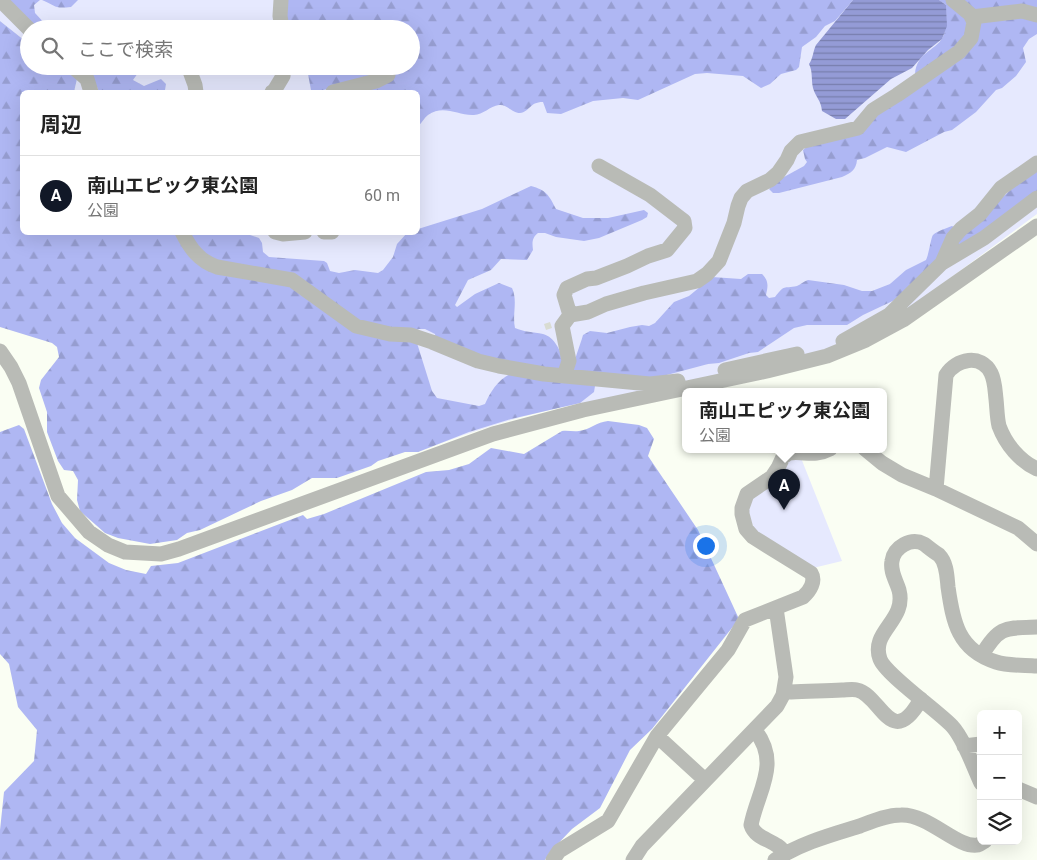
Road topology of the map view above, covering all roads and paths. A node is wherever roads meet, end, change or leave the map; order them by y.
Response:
1 (0, 0) edge
2 (282, 0) edge
3 (953, 0) edge
4 (1037, 15) edge
5 (972, 17) junction
6 (20, 20) edge
7 (281, 20) edge
8 (82, 75) edge
9 (191, 75) edge
10 (283, 75) edge
11 (388, 75) dead end
12 (90, 90) edge
13 (196, 90) edge
14 (275, 90) edge
15 (341, 90) edge
16 (1037, 164) edge
17 (599, 166) dead end
18 (1037, 198) edge
19 (1037, 226) edge
20 (183, 235) edge
21 (942, 263) junction
22 (570, 315) junction
23 (0, 351) edge
24 (564, 376) junction
25 (687, 388) edge
26 (682, 389) edge
27 (788, 453) edge
28 (800, 453) edge
29 (818, 453) edge
30 (870, 453) edge
31 (1037, 470) edge
32 (936, 488) junction
33 (1037, 544) edge
34 (776, 608) junction
35 (1037, 627) edge
36 (982, 655) junction
37 (1037, 666) edge
38 (784, 690) junction
39 (921, 699) junction
40 (755, 730) junction
41 (657, 736) junction
42 (977, 744) edge
43 (964, 746) junction
44 (977, 774) edge
45 (705, 780) junction
46 (1022, 792) edge
47 (1037, 797) edge
48 (977, 845) edge
49 (785, 856) edge
50 (553, 860) edge
51 (633, 860) edge

1 - 6 street
2 - 7 street
3 - 5 street
4 - 5 street
5 - 22 street
8 - 12 street
9 - 13 street
10 - 14 street
11 - 15 street
16 - 21 street
17 - 22 street
18 - 21 street
19 - 25 street
20 - 24 street
21 - 24 street
22 - 24 street
23 - 26 street
27 - 34 street
28 - 29 street
30 - 32 street
31 - 32 street
32 - 33 street
34 - 38 street
34 - 41 street
35 - 36 street
36 - 37 street
36 - 39 street
38 - 39 street
38 - 40 street
39 - 43 street
40 - 45 street
40 - 49 street
41 - 45 street
41 - 50 street
42 - 43 street
43 - 44 street
45 - 51 street
46 - 47 street
48 - 49 street

